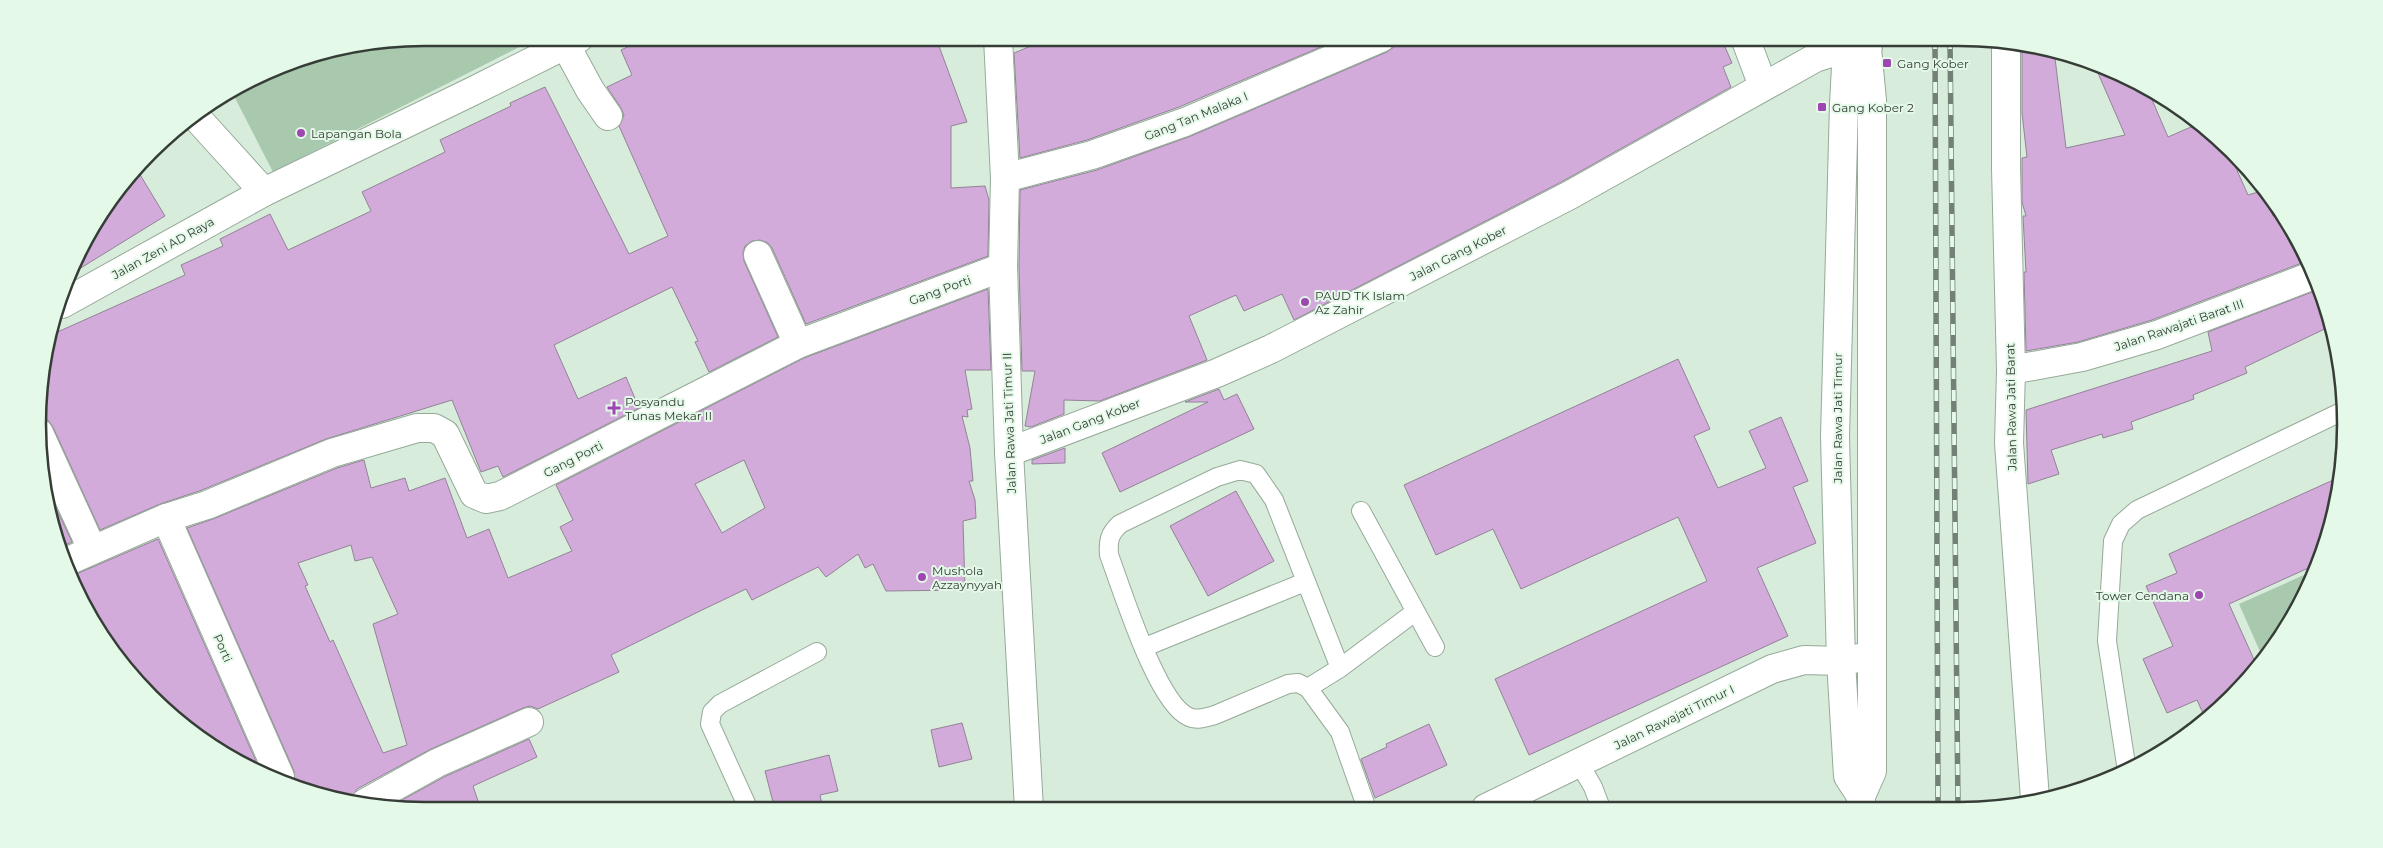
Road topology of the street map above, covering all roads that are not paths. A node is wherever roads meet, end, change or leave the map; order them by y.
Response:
1 (562, 46) edge
2 (574, 46) edge
3 (998, 46) edge
4 (1362, 46) edge
5 (1748, 46) edge
6 (1847, 46) edge
7 (1858, 46) edge
8 (1859, 46) edge
9 (2006, 49) edge
10 (1763, 86) junction
11 (608, 116) dead end
12 (200, 120) edge
13 (1005, 178) junction
14 (264, 192) junction
15 (758, 254) dead end
16 (1003, 267) junction
17 (2307, 278) edge
18 (67, 301) edge
19 (798, 344) junction
20 (2011, 370) junction
21 (2337, 414) edge
22 (47, 451) edge
23 (1009, 452) junction
24 (1361, 511) dead end
25 (166, 518) junction
26 (92, 549) junction
27 (71, 559) edge
28 (1305, 582) junction
29 (1415, 612) junction
30 (1145, 647) junction
31 (1435, 647) dead end
32 (817, 652) dead end
33 (1871, 656) junction
34 (1841, 661) junction
35 (1340, 668) junction
36 (1308, 688) junction
37 (528, 722) dead end
38 (1579, 763) junction
39 (2126, 763) edge
40 (278, 772) edge
41 (2035, 794) edge
42 (373, 799) edge
43 (745, 802) edge
44 (1029, 802) edge
45 (1365, 802) edge
46 (1498, 802) edge
47 (1598, 802) edge
48 (1861, 802) edge

1 - 14 street, Jalan Zeni AD Raya
2 - 11 street
3 - 13 street, Jalan Rawa Jati Timur II
4 - 13 street, Gang Tan Malaka I
5 - 10 street
6 - 10 street, Jalan Gang Kober
7 - 34 street, Jalan Rawa Jati Timur
8 - 33 street, Jalan Rawa Jati Timur
9 - 20 street, Jalan Rawa Jati Barat
10 - 23 street, Jalan Gang Kober
12 - 14 street
13 - 16 street, Jalan Rawa Jati Timur II
14 - 18 street, Jalan Zeni AD Raya
15 - 19 street
16 - 19 street, Gang Porti
16 - 23 street, Jalan Rawa Jati Timur II
17 - 20 street, Jalan Rawajati Barat III
19 - 25 street, Gang Porti
20 - 41 street, Jalan Rawa Jati Barat
21 - 39 lane
22 - 26 street
23 - 44 street, Jalan Rawa Jati Timur II
24 - 29 lane
25 - 26 street
25 - 40 street, Porti
26 - 27 street
28 - 30 lane
28 - 30 lane
28 - 35 lane
29 - 31 lane
29 - 35 lane
30 - 36 lane
32 - 43 lane
33 - 34 street, Jalan Rawajati Timur I
33 - 48 street, Jalan Rawa Jati Timur
34 - 38 street, Jalan Rawajati Timur I
34 - 48 street, Jalan Rawa Jati Timur
35 - 36 lane
36 - 45 lane
37 - 42 street
38 - 46 street, Jalan Rawajati Timur I
38 - 47 lane

